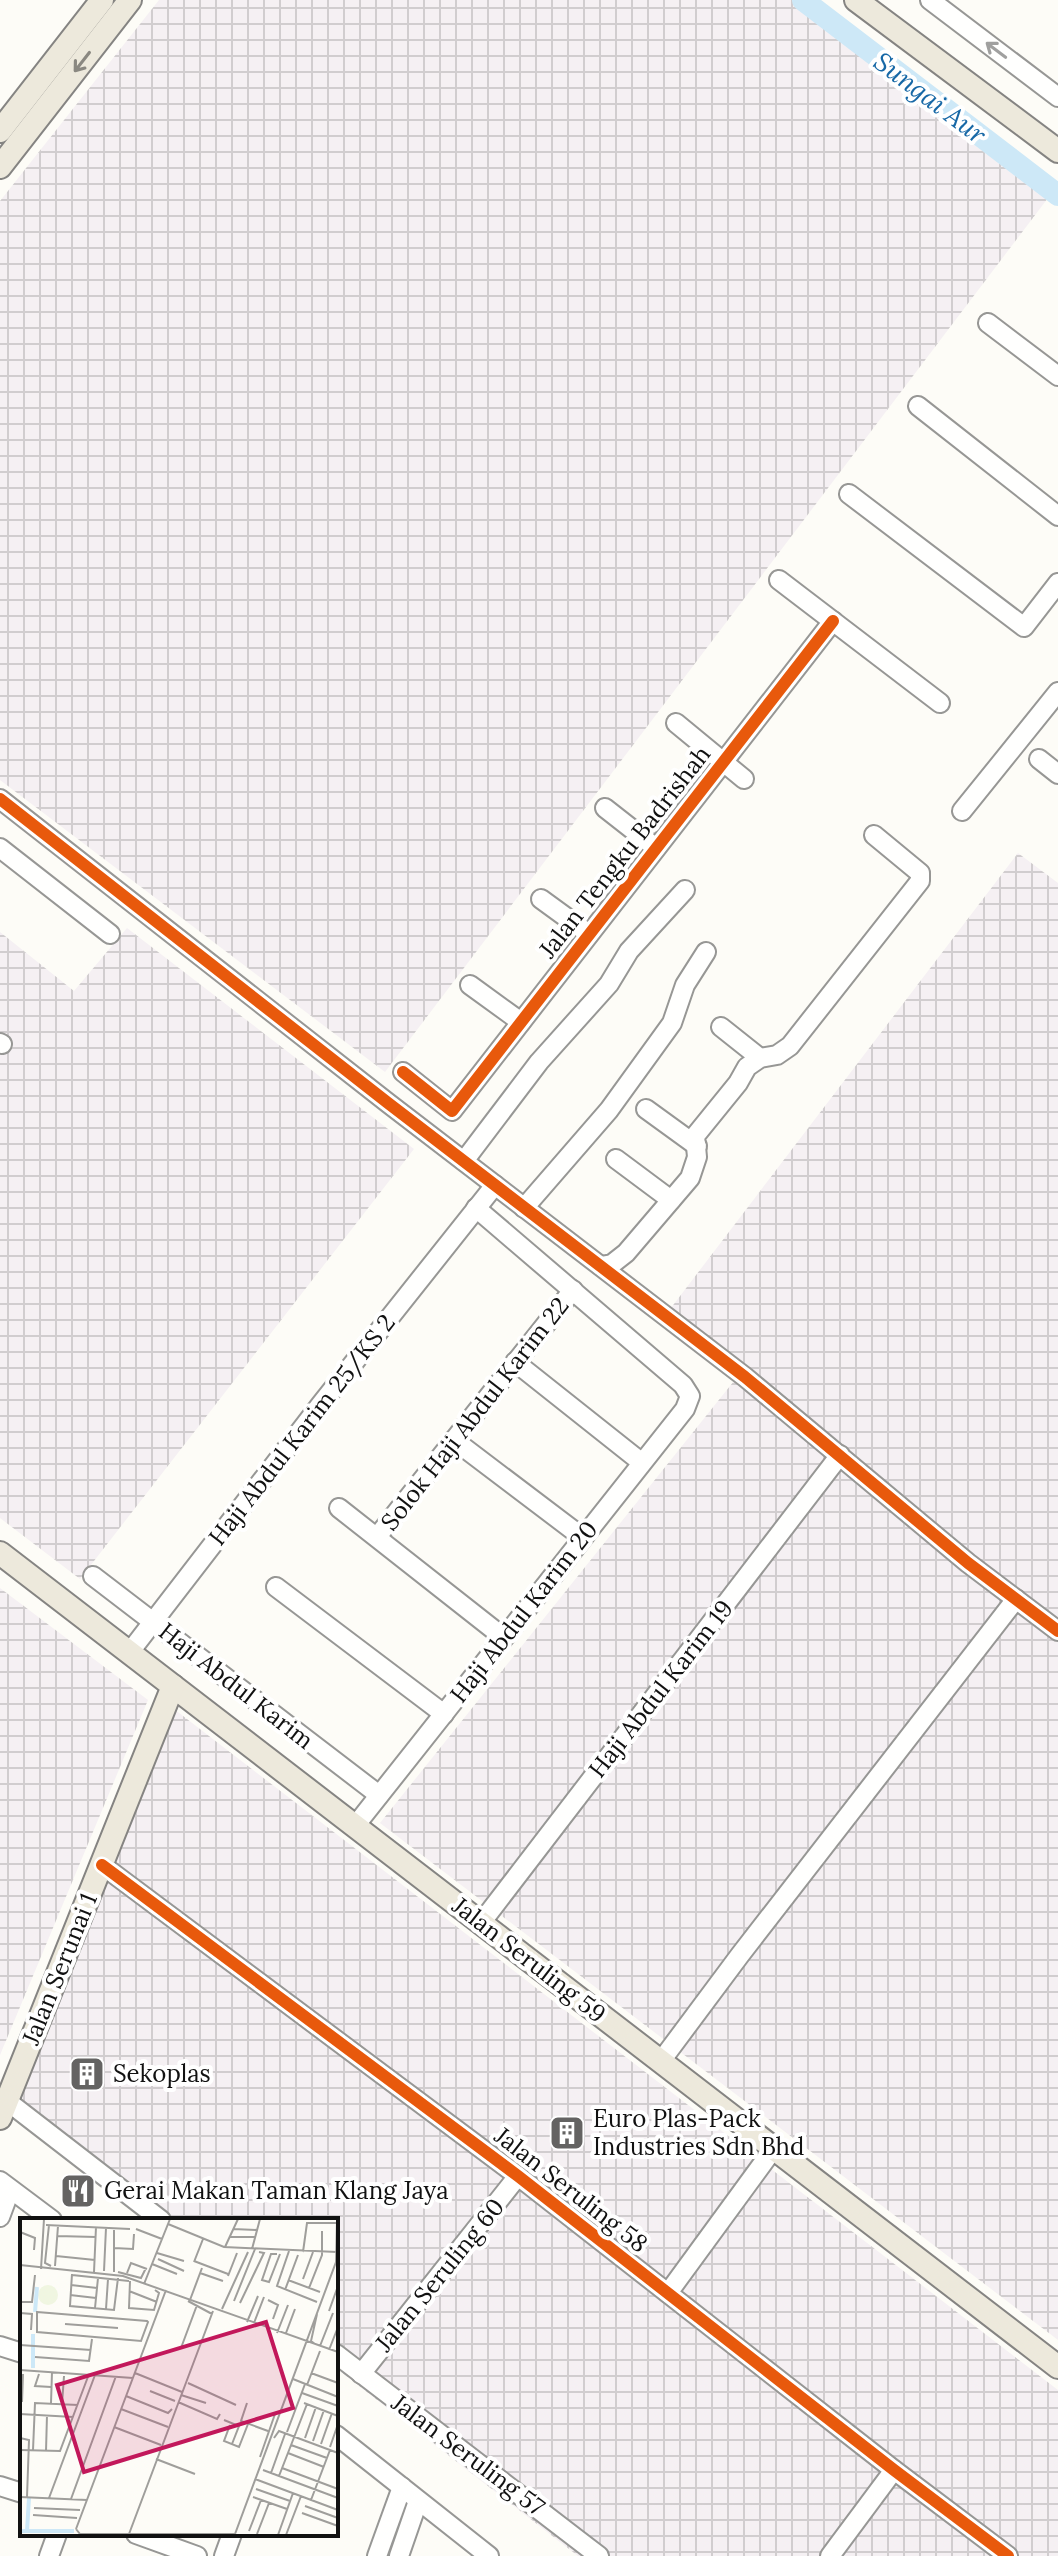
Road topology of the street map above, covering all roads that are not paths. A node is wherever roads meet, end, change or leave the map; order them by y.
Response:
1 (102, 0) edge
2 (130, 0) edge
3 (856, 0) edge
4 (930, 0) edge
5 (1058, 97) edge
6 (0, 131) edge
7 (1058, 151) edge
8 (0, 167) edge
9 (988, 323) dead end
10 (1058, 376) edge
11 (918, 406) dead end
12 (849, 494) dead end
13 (1058, 516) edge
14 (779, 580) dead end
15 (1058, 583) edge
16 (833, 621) junction
17 (1058, 692) edge
18 (940, 703) dead end
19 (676, 723) dead end
20 (1039, 759) dead end
21 (723, 762) junction
22 (1058, 774) edge
23 (744, 779) dead end
24 (0, 799) edge
25 (605, 808) dead end
26 (962, 811) dead end
27 (874, 835) dead end
28 (0, 848) edge
29 (656, 848) junction
30 (685, 890) dead end
31 (541, 899) dead end
32 (110, 934) dead end
33 (589, 934) junction
34 (706, 952) dead end
35 (470, 985) dead end
36 (521, 1022) junction
37 (721, 1027) dead end
38 (760, 1058) junction
39 (403, 1072) dead end
40 (646, 1109) dead end
41 (697, 1146) junction
42 (616, 1159) dead end
43 (464, 1161) junction
44 (495, 1185) junction
45 (671, 1200) junction
46 (476, 1208) junction
47 (524, 1208) junction
48 (601, 1266) junction
49 (573, 1290) junction
50 (515, 1362) junction
51 (454, 1440) junction
52 (840, 1455) junction
53 (641, 1462) junction
54 (339, 1508) dead end
55 (377, 1537) junction
56 (582, 1537) junction
57 (0, 1553) edge
58 (93, 1576) dead end
59 (276, 1587) dead end
60 (1016, 1599) junction
61 (153, 1622) junction
62 (1058, 1631) edge
63 (503, 1637) junction
64 (129, 1653) junction
65 (173, 1686) junction
66 (444, 1714) junction
67 (379, 1795) junction
68 (355, 1826) junction
69 (102, 1865) junction
70 (481, 1923) junction
71 (661, 2061) junction
72 (3, 2110) edge
73 (774, 2148) junction
74 (518, 2176) junction
75 (5, 2186) edge
76 (0, 2217) edge
77 (49, 2218) edge
78 (158, 2218) edge
79 (668, 2293) junction
80 (0, 2346) edge
81 (20, 2352) edge
82 (338, 2356) edge
83 (1058, 2367) edge
84 (361, 2374) junction
85 (338, 2437) edge
86 (894, 2470) junction
87 (0, 2486) edge
88 (402, 2487) junction
89 (20, 2492) edge
90 (418, 2501) junction
91 (56, 2536) edge
92 (142, 2536) edge
93 (231, 2536) edge
94 (49, 2556) edge
95 (197, 2556) edge
96 (224, 2556) edge
97 (377, 2556) edge
98 (399, 2556) edge
99 (489, 2556) edge
100 (599, 2556) edge
101 (830, 2556) edge
102 (1008, 2556) edge

1 - 6 main road
2 -> 8 main road
3 - 7 main road
5 -> 4 street
9 - 10 street
11 - 13 street
12 - 15 street
14 - 16 street
16 - 18 street
16 - 21 street, Jalan Tengku Badrishah
17 - 26 street
19 - 21 street
20 - 22 street
21 - 23 street
21 - 29 street, Jalan Tengku Badrishah
24 - 43 street
25 - 29 street
27 - 38 street
28 - 32 street
29 - 33 street, Jalan Tengku Badrishah
30 - 43 street
31 - 33 street
33 - 36 street, Jalan Tengku Badrishah
34 - 47 street
35 - 36 street
36 - 39 street, Jalan Tengku Badrishah
37 - 38 street
38 - 41 street
40 - 41 street
41 - 45 street
42 - 45 street
43 - 44 street
44 - 46 street, Haji Abdul Karim 25/KS 2
44 - 47 street
45 - 48 street
46 - 49 street
46 - 61 street, Haji Abdul Karim 25/KS 2
47 - 48 street
48 - 52 street
49 - 50 street, Solok Haji Abdul Karim 22
49 - 53 street, Haji Abdul Karim 20
50 - 51 street, Solok Haji Abdul Karim 22
50 - 53 street
51 - 55 street, Solok Haji Abdul Karim 22
51 - 56 street
52 - 60 street
52 - 70 street, Haji Abdul Karim 19
53 - 56 street, Haji Abdul Karim 20
54 - 55 street
55 - 63 street
56 - 63 street, Haji Abdul Karim 20
57 - 64 main road, Jalan Seruling 59
58 - 61 street, Haji Abdul Karim
59 - 66 street
60 - 62 street
60 - 71 street
61 - 64 street, Haji Abdul Karim 25/KS 2
61 - 67 street, Haji Abdul Karim
63 - 66 street, Haji Abdul Karim 20
64 - 65 main road, Jalan Seruling 59
65 - 68 main road, Jalan Seruling 59
65 - 69 main road, Jalan Serunai 1
66 - 67 street, Haji Abdul Karim 20
67 - 68 street, Haji Abdul Karim 20
68 - 70 main road, Jalan Seruling 59
69 - 72 main road, Jalan Serunai 1
69 - 74 street, Jalan Seruling 58
70 - 71 main road, Jalan Seruling 59
71 - 73 main road, Jalan Seruling 59
72 - 78 street
73 - 79 street
73 - 83 main road, Jalan Seruling 59
74 - 79 street, Jalan Seruling 58
74 - 84 street, Jalan Seruling 60
75 - 76 street
75 - 77 street
79 - 86 street, Jalan Seruling 58
80 - 81 street
82 - 84 street, Jalan Seruling 57
84 - 100 street, Jalan Seruling 57
85 - 88 street
86 - 101 street
86 - 102 street, Jalan Seruling 58
87 - 89 street
88 - 90 street
88 - 97 street
90 - 98 street
90 - 99 street
91 - 94 street
92 - 95 street
93 - 96 street

